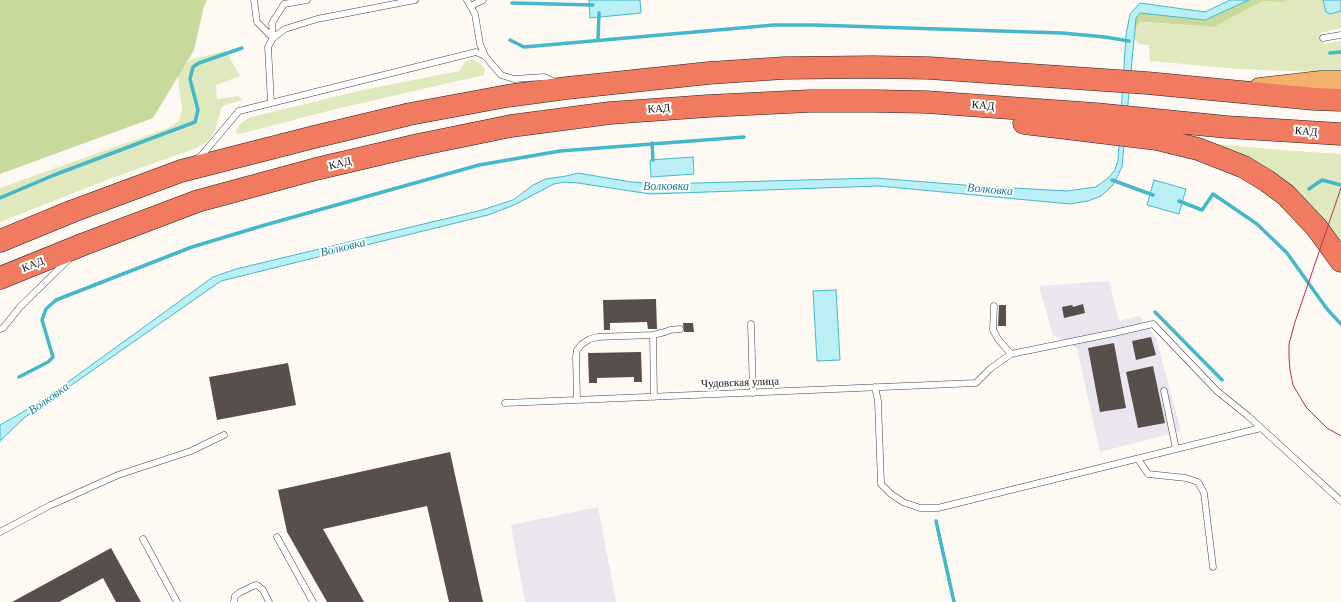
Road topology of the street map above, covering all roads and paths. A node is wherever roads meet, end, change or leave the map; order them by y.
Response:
1 (254, 0) edge
2 (307, 0) edge
3 (415, 0) edge
4 (467, 0) edge
5 (483, 0) edge
6 (383, 3) edge
7 (471, 6) junction
8 (1341, 35) edge
9 (274, 38) junction
10 (1323, 38) dead end
11 (485, 56) junction
12 (1341, 81) edge
13 (567, 88) junction
14 (1232, 91) junction
15 (1341, 100) edge
16 (271, 103) junction
17 (1144, 127) junction
18 (1341, 134) edge
19 (181, 171) junction
20 (0, 241) edge
21 (84, 244) junction
22 (1341, 261) edge
23 (0, 278) edge
24 (994, 306) dead end
25 (751, 324) dead end
26 (0, 329) edge
27 (680, 329) dead end
28 (653, 335) junction
29 (1010, 354) junction
30 (875, 387) junction
31 (1164, 391) dead end
32 (753, 393) junction
33 (654, 397) junction
34 (577, 400) junction
35 (504, 403) dead end
36 (1261, 428) junction
37 (224, 435) dead end
38 (1176, 449) junction
39 (1138, 458) junction
40 (1341, 501) edge
41 (0, 532) edge
42 (277, 537) dead end
43 (143, 539) dead end
44 (1213, 567) dead end
45 (177, 602) edge
46 (234, 602) edge
47 (269, 602) edge
48 (313, 602) edge

1 - 9 lane
2 - 9 lane
3 - 6 lane
4 - 7 lane
5 - 7 lane
6 - 9 lane
7 - 11 lane
8 - 10 lane
9 - 16 lane
11 - 13 lane
11 - 16 lane
12 - 14 main road
13 - 14 highway
13 - 19 highway
14 - 15 highway
16 - 19 lane
17 - 18 highway, КАД
17 - 21 highway, КАД
17 - 22 highway
19 - 20 highway
21 - 23 highway, КАД
21 - 26 lane
24 - 29 lane
25 - 32 lane
27 - 28 lane
28 - 33 lane
28 - 34 lane
29 - 30 lane, Чудовская улица
29 - 36 lane
30 - 32 lane, Чудовская улица
30 - 39 lane
31 - 38 lane
32 - 33 lane, Чудовская улица
33 - 34 lane, Чудовская улица
34 - 35 lane, Чудовская улица
36 - 38 lane
36 - 40 lane
37 - 41 lane
38 - 39 lane
39 - 44 lane
42 - 48 lane
43 - 45 lane
46 - 47 lane

